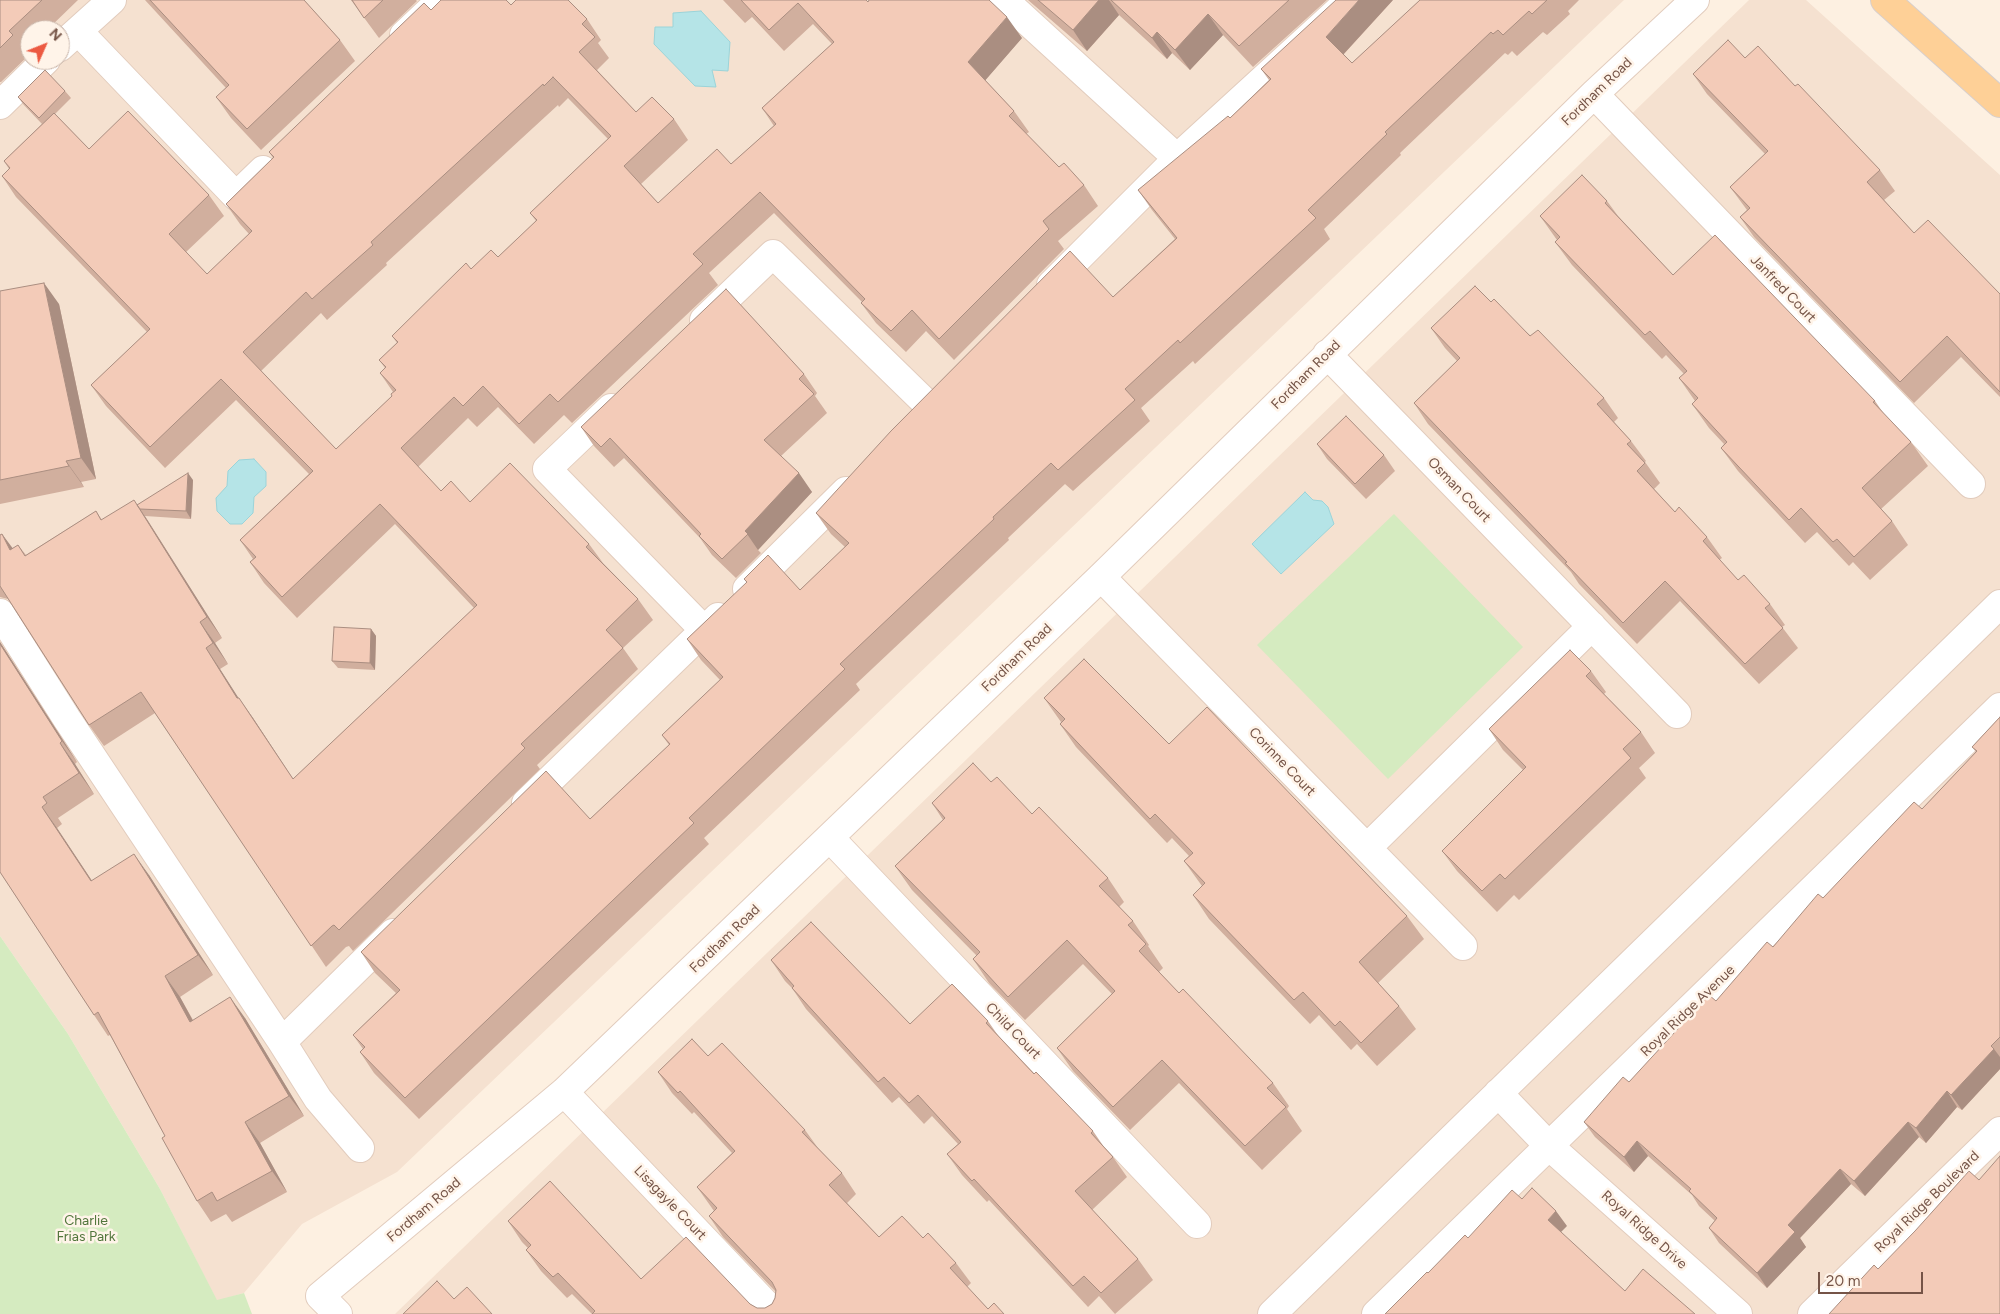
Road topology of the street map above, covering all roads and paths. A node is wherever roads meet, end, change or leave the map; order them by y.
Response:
1 (112, 0) edge
2 (441, 0) edge
3 (1004, 0) edge
4 (1350, 0) edge
5 (1695, 0) edge
6 (1885, 0) edge
7 (70, 38) edge
8 (70, 40) edge
9 (384, 54) edge
10 (36, 70) edge
11 (1594, 94) junction
12 (2000, 103) edge
13 (0, 105) edge
14 (278, 155) edge
15 (1177, 158) junction
16 (1033, 303) edge
17 (688, 335) edge
18 (1327, 354) junction
19 (950, 386) edge
20 (632, 388) edge
21 (929, 406) junction
22 (909, 427) edge
23 (860, 476) edge
24 (1971, 484) dead end
25 (1101, 577) junction
26 (2000, 604) edge
27 (0, 613) edge
28 (1592, 626) junction
29 (704, 630) junction
30 (2000, 707) edge
31 (1677, 714) dead end
32 (511, 818) edge
33 (830, 838) junction
34 (1367, 848) junction
35 (411, 916) edge
36 (1464, 946) dead end
37 (282, 1042) junction
38 (564, 1092) junction
39 (1498, 1094) junction
40 (2000, 1131) edge
41 (1549, 1146) junction
42 (360, 1148) dead end
43 (1197, 1224) dead end
44 (329, 1305) edge
45 (775, 1314) edge
46 (1272, 1314) edge
47 (1376, 1314) edge
48 (1738, 1314) edge
49 (1812, 1314) edge

1 - 7 street
2 - 9 street
3 - 15 street
4 - 15 street
5 - 11 street, Fordham Road
6 - 12 main road
8 - 14 street
10 - 13 street
11 - 18 street, Fordham Road
11 - 24 street, Janfred Court
15 - 16 street
17 - 21 street
18 - 25 street, Fordham Road
18 - 28 street, Osman Court
19 - 21 street
20 - 29 street
21 - 22 street
23 - 29 street
25 - 33 street, Fordham Road
25 - 34 street, Corinne Court
26 - 39 street
27 - 37 street
28 - 31 street, Osman Court
28 - 34 street
29 - 32 street
30 - 41 street, Royal Ridge Avenue
33 - 38 street, Fordham Road
33 - 43 street, Child Court
34 - 36 street, Corinne Court
35 - 37 street
37 - 42 street
38 - 44 street, Fordham Road
38 - 45 street, Lisagayle Court
39 - 41 street, Royal Ridge Drive
39 - 46 street
40 - 49 street, Royal Ridge Boulevard
41 - 47 street, Royal Ridge Avenue
41 - 48 street, Royal Ridge Drive

